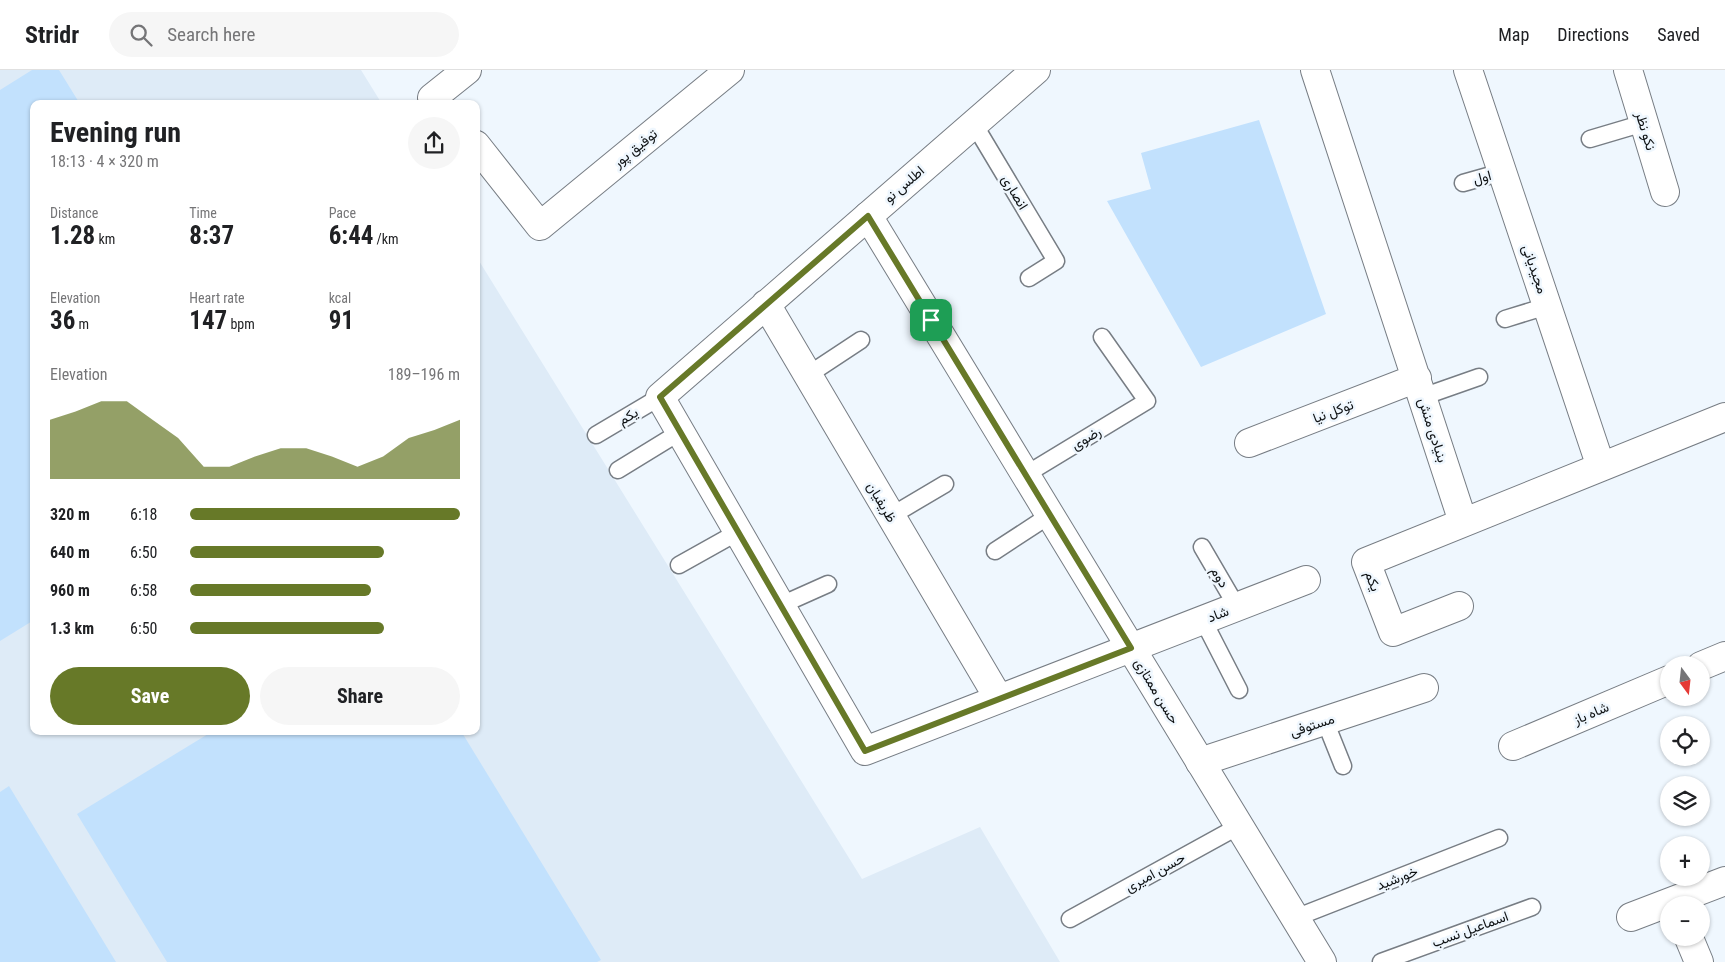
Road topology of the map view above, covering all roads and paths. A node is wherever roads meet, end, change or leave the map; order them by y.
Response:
1 (468, 70) edge
2 (730, 70) edge
3 (1036, 70) edge
4 (1315, 70) edge
5 (1468, 70) edge
6 (1628, 70) edge
7 (432, 98) dead end
8 (1644, 123) junction
9 (974, 124) junction
10 (1590, 138) dead end
11 (480, 149) edge
12 (1502, 172) junction
13 (1463, 183) dead end
14 (1665, 192) dead end
15 (868, 216) junction
16 (1029, 278) dead end
17 (766, 304) junction
18 (1547, 306) junction
19 (1506, 319) dead end
20 (1102, 336) dead end
21 (860, 340) dead end
22 (808, 375) junction
23 (1478, 377) dead end
24 (1420, 387) junction
25 (660, 397) junction
26 (1725, 417) edge
27 (680, 432) junction
28 (596, 435) dead end
29 (1249, 443) dead end
30 (1601, 467) junction
31 (618, 470) dead end
32 (1025, 475) junction
33 (945, 484) dead end
34 (1050, 515) junction
35 (891, 516) junction
36 (1464, 522) junction
37 (738, 532) junction
38 (1202, 547) dead end
39 (995, 550) dead end
40 (679, 565) dead end
41 (1306, 580) dead end
42 (828, 584) dead end
43 (781, 605) junction
44 (1459, 606) dead end
45 (1237, 607) junction
46 (1203, 620) junction
47 (1131, 648) junction
48 (1725, 656) edge
49 (1710, 662) edge
50 (1660, 684) edge
51 (1424, 688) dead end
52 (1238, 690) dead end
53 (999, 699) junction
54 (1325, 721) junction
55 (1513, 746) dead end
56 (1200, 762) junction
57 (1343, 766) dead end
58 (1239, 826) junction
59 (1499, 838) dead end
60 (1725, 881) edge
61 (1691, 896) edge
62 (1532, 907) dead end
63 (1660, 908) edge
64 (1632, 917) dead end
65 (1295, 918) junction
66 (1070, 919) dead end
67 (1693, 946) edge
68 (1315, 960) edge
69 (1381, 962) edge
70 (1700, 962) edge

1 - 7 street
2 - 11 street, توفیق پور
3 - 9 street, اطلس نو
4 - 24 street, بنیادی منش
5 - 12 street, مجیدیانی
6 - 8 street, نکو نظر
8 - 10 lane
8 - 14 street, نکو نظر
9 - 15 street, اطلس نو
9 - 16 lane, انصاری
12 - 13 lane, اول
12 - 18 street, مجیدیانی
15 - 17 street, اطلس نو
15 - 32 street, حسن ممتازی
17 - 22 street, ظریفیان
17 - 25 street, اطلس نو
18 - 19 lane
18 - 30 street, مجیدیانی
20 - 32 lane, رضوی
21 - 22 lane
22 - 35 street, ظریفیان
23 - 24 lane
24 - 29 street, توکل نیا
24 - 36 street, بنیادی منش
25 - 27 street
25 - 28 lane, یکم
26 - 30 street
27 - 31 lane
27 - 37 street
30 - 36 street
32 - 34 street, حسن ممتازی
33 - 35 lane
34 - 39 lane
34 - 47 street, حسن ممتازی
35 - 53 street, ظریفیان
36 - 44 street, یکم
37 - 40 lane
37 - 43 street
38 - 45 lane, دوم
41 - 45 street, شاد
42 - 43 lane
43 - 53 street, شاد
45 - 46 street, شاد
46 - 47 street, شاد
46 - 52 lane
47 - 53 street, شاد
47 - 56 street, حسن ممتازی
48 - 49 street
50 - 55 street, شاه باز
51 - 54 street, مستوفی
54 - 56 street, مستوفی
54 - 57 lane
56 - 58 street, حسن ممتازی
58 - 65 street, حسن ممتازی
58 - 66 lane, حسن امیری
59 - 65 lane, خورشید
60 - 61 street
62 - 69 lane, اسماعیل نسب
63 - 64 street
65 - 68 street, حسن ممتازی
67 - 70 street

